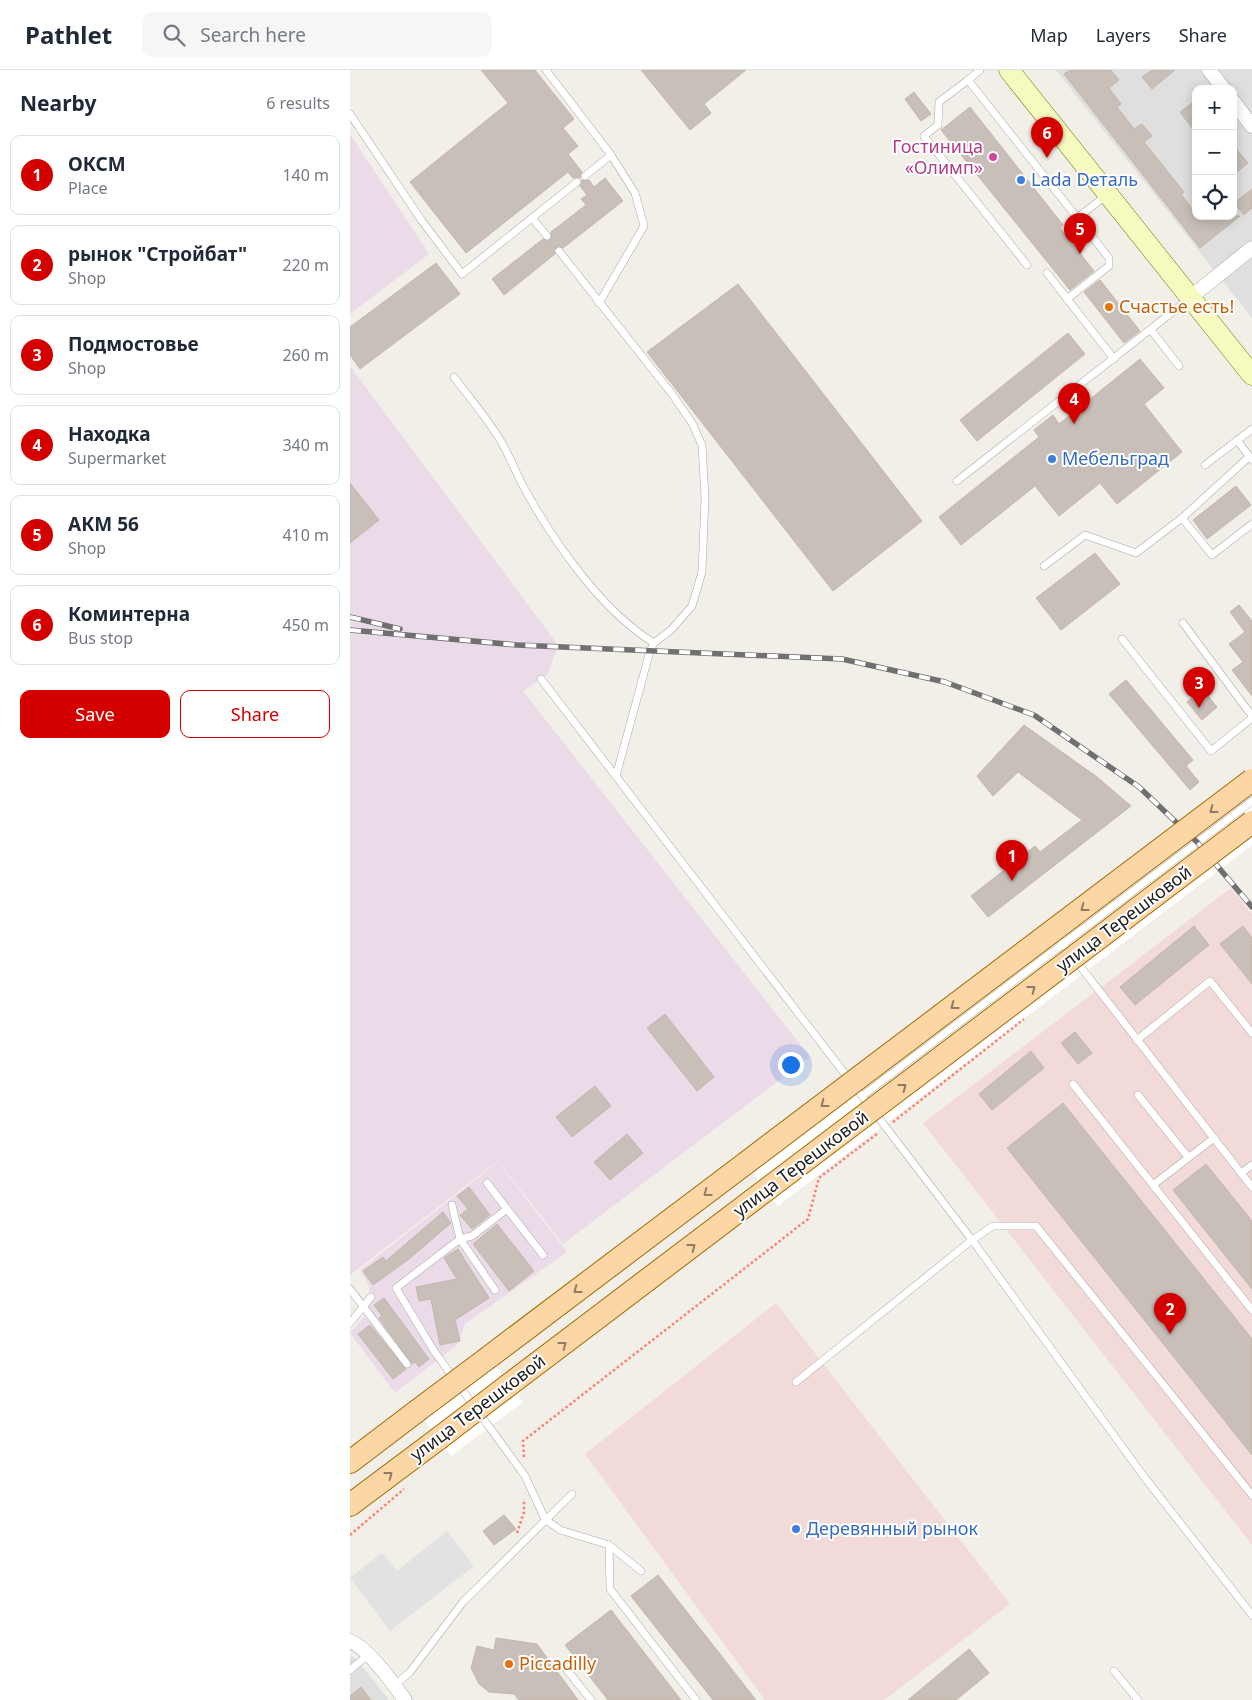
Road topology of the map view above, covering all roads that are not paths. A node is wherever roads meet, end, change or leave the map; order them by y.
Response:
1 (546, 70) edge
2 (980, 70) edge
3 (1009, 70) edge
4 (1209, 70) edge
5 (968, 80) junction
6 (1221, 85) edge
7 (1237, 106) edge
8 (350, 114) edge
9 (1252, 126) edge
10 (611, 154) junction
11 (585, 176) dead end
12 (577, 182) dead end
13 (1108, 195) junction
14 (532, 218) junction
15 (1077, 218) junction
16 (546, 236) dead end
17 (1252, 248) edge
18 (559, 252) dead end
19 (1028, 265) dead end
20 (1047, 272) dead end
21 (1191, 297) junction
22 (1067, 299) junction
23 (599, 303) junction
24 (1151, 330) junction
25 (1114, 359) junction
26 (1179, 366) dead end
27 (1252, 375) edge
28 (454, 377) dead end
29 (1252, 429) edge
30 (1237, 440) junction
31 (1251, 459) edge
32 (1204, 465) dead end
33 (957, 481) dead end
34 (1182, 518) junction
35 (1252, 524) edge
36 (1044, 566) dead end
37 (1183, 624) dead end
38 (1122, 640) dead end
39 (654, 643) junction
40 (541, 679) dead end
41 (1252, 717) edge
42 (616, 776) junction
43 (1252, 780) edge
44 (1252, 801) edge
45 (1252, 822) edge
46 (1062, 943) junction
47 (1252, 1033) edge
48 (1137, 1040) junction
49 (1072, 1084) dead end
50 (1138, 1095) dead end
51 (862, 1096) junction
52 (1214, 1138) junction
53 (1188, 1158) junction
54 (1252, 1165) edge
55 (1241, 1173) junction
56 (487, 1183) dead end
57 (1153, 1185) junction
58 (1252, 1187) edge
59 (452, 1204) dead end
60 (507, 1209) junction
61 (460, 1239) junction
62 (972, 1240) junction
63 (543, 1255) dead end
64 (350, 1288) edge
65 (495, 1290) dead end
66 (371, 1297) dead end
67 (363, 1308) junction
68 (1252, 1310) edge
69 (350, 1322) edge
70 (407, 1364) dead end
71 (796, 1382) dead end
72 (350, 1462) edge
73 (572, 1494) dead end
74 (1252, 1495) edge
75 (350, 1504) edge
76 (545, 1519) junction
77 (609, 1546) junction
78 (641, 1571) dead end
79 (1252, 1615) edge
80 (353, 1642) edge
81 (368, 1656) junction
82 (350, 1670) edge
83 (567, 1670) dead end
84 (1114, 1671) dead end
85 (394, 1686) junction
86 (405, 1700) edge
87 (590, 1700) edge
88 (696, 1700) edge
89 (1138, 1700) edge

1 - 10 lane
2 - 5 lane
3 - 13 main road
4 - 6 street
5 - 15 lane
5 - 19 lane
7 - 9 street
8 - 14 lane
10 - 11 lane
10 - 23 lane
12 - 14 lane
13 - 15 lane
13 - 21 main road
14 - 16 lane
15 - 22 lane
17 - 21 street
18 - 23 lane
20 - 22 lane
21 - 24 lane
21 - 27 main road
22 - 25 lane
23 - 39 lane
24 - 25 lane
24 - 26 lane
25 - 33 lane
28 - 39 lane
29 - 30 lane
30 - 31 lane
30 - 32 lane
31 - 34 lane
34 - 35 lane
34 - 36 lane
37 - 41 lane
38 - 41 lane
39 - 42 lane
40 - 42 lane
42 - 51 lane
43 -> 72 main road, улица Терешковой, bridge
44 - 46 lane
75 -> 45 main road, улица Терешковой, bridge
46 - 48 lane
46 - 51 lane
47 - 48 lane
48 - 52 lane
49 - 57 lane
50 - 53 lane
51 - 62 lane
52 - 53 lane
52 - 55 lane
53 - 57 lane
54 - 55 lane
55 - 58 lane
56 - 60 lane
57 - 68 lane
59 - 61 lane
60 - 61 lane
60 - 63 lane
61 - 65 lane
61 - 76 lane
62 - 71 lane
62 - 74 lane
62 - 79 lane
64 - 67 lane
66 - 67 lane
67 - 69 lane
67 - 70 lane
73 - 76 lane
76 - 77 lane
76 - 85 lane
77 - 78 lane
77 - 88 lane
80 - 81 street
81 - 82 lane
81 - 85 street
83 - 87 lane
84 - 89 lane
85 - 86 street

